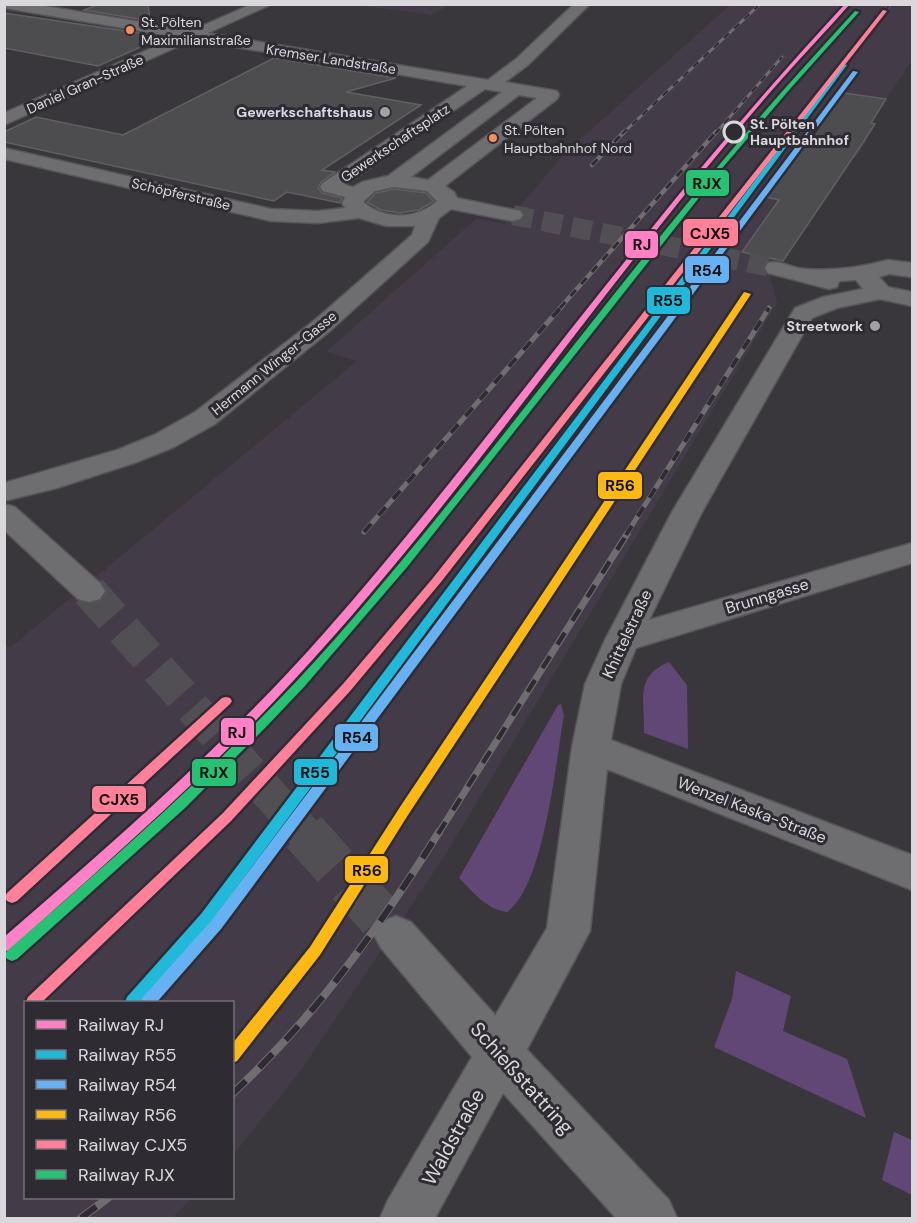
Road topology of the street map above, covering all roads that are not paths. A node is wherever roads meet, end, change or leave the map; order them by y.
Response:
1 (5, 4) edge
2 (265, 4) edge
3 (583, 4) edge
4 (195, 36) junction
5 (486, 85) junction
6 (516, 89) junction
7 (4, 120) edge
8 (4, 153) edge
9 (394, 181) junction
10 (432, 186) junction
11 (447, 202) junction
12 (357, 203) junction
13 (430, 215) junction
14 (513, 215) tunnel mouth
15 (390, 220) junction
16 (912, 250) edge
17 (396, 261) junction
18 (776, 268) tunnel mouth
19 (904, 269) edge
20 (875, 285) junction
21 (911, 301) edge
22 (4, 492) edge
23 (4, 513) edge
24 (912, 553) edge
25 (89, 591) tunnel mouth
26 (622, 639) junction
27 (591, 747) junction
28 (912, 873) edge
29 (396, 935) tunnel mouth
30 (499, 1054) junction
31 (406, 1218) edge
32 (651, 1218) edge

1 - 4 street, Kremser Landstraße
2 - 4 street, Daniel Gran-Straße
3 - 5 street
4 - 5 street, Kremser Landstraße
4 - 7 street, Daniel Gran-Straße
5 - 6 street, Kremser Landstraße
5 - 12 street, Gewerkschaftsplatz
6 - 9 street, Gewerkschaftsplatz
6 - 10 street, Kremser Landstraße
8 - 12 street, Schöpferstraße
9 - 10 street
9 - 12 street
10 - 11 street
11 - 13 street
11 - 14 street
12 - 15 street
13 - 15 street
13 - 17 street, Hermann Winger-Gasse
15 - 17 street
16 - 19 street
17 - 22 street, Hermann Winger-Gasse
18 - 20 street
19 - 20 street, Khittelstraße
20 - 21 street
20 - 26 street, Khittelstraße
23 - 25 street
24 - 26 street, Brunngasse
26 - 27 street, Khittelstraße
27 - 28 street, Wenzel Kaska-Straße
27 - 30 street, Khittelstraße
29 - 30 street, Schießstattring
30 - 31 street, Waldstraße
30 - 32 street, Schießstattring

